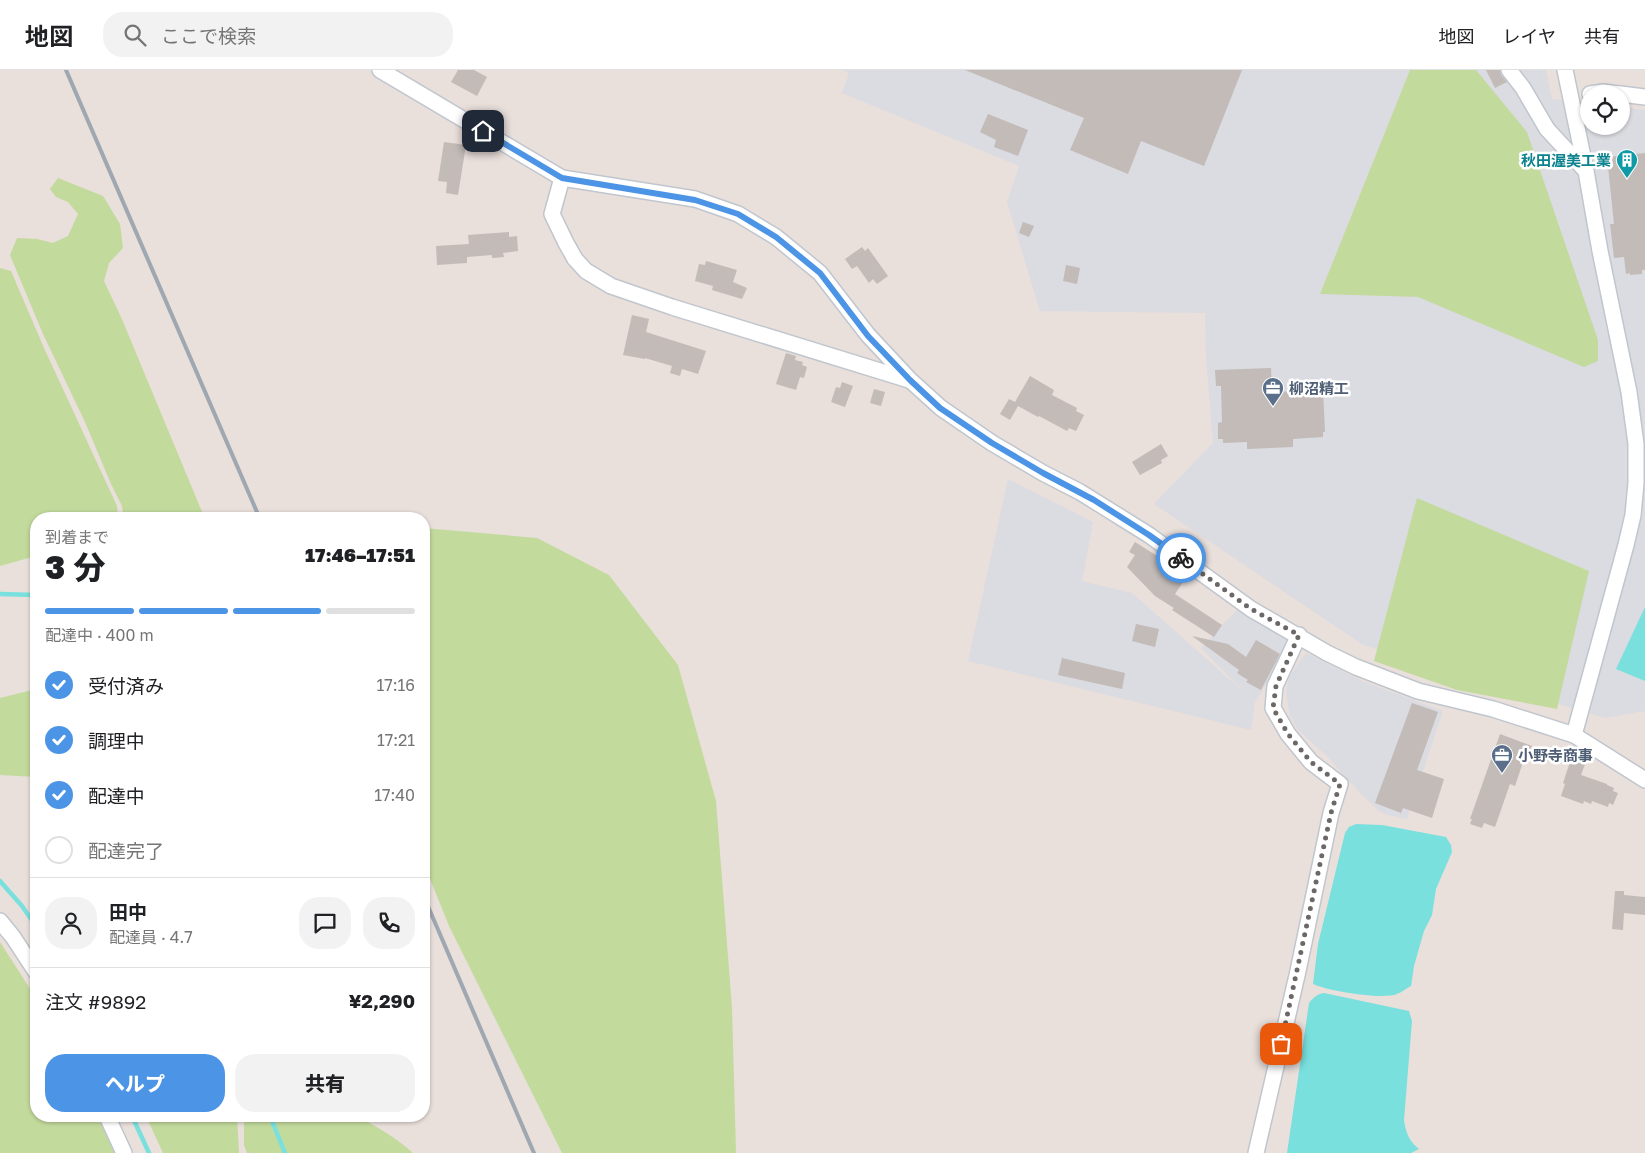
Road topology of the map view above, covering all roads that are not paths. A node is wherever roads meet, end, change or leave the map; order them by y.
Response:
1 (380, 70) edge
2 (1509, 70) edge
3 (1566, 70) edge
4 (1580, 95) edge
5 (1630, 95) edge
6 (1570, 96) junction
7 (1645, 97) edge
8 (1586, 171) junction
9 (562, 178) junction
10 (910, 380) junction
11 (1299, 635) junction
12 (1574, 735) junction
13 (1645, 780) edge
14 (0, 921) edge
15 (30, 963) edge
16 (110, 1122) edge
17 (124, 1153) edge
18 (1256, 1153) edge

1 - 9 street
2 - 8 street
3 - 6 street
4 - 6 street
5 - 7 street
6 - 8 street
8 - 12 street
9 - 10 street
9 - 10 street
10 - 11 street
11 - 12 street
11 - 18 street
12 - 13 street
14 - 15 street
16 - 17 street

